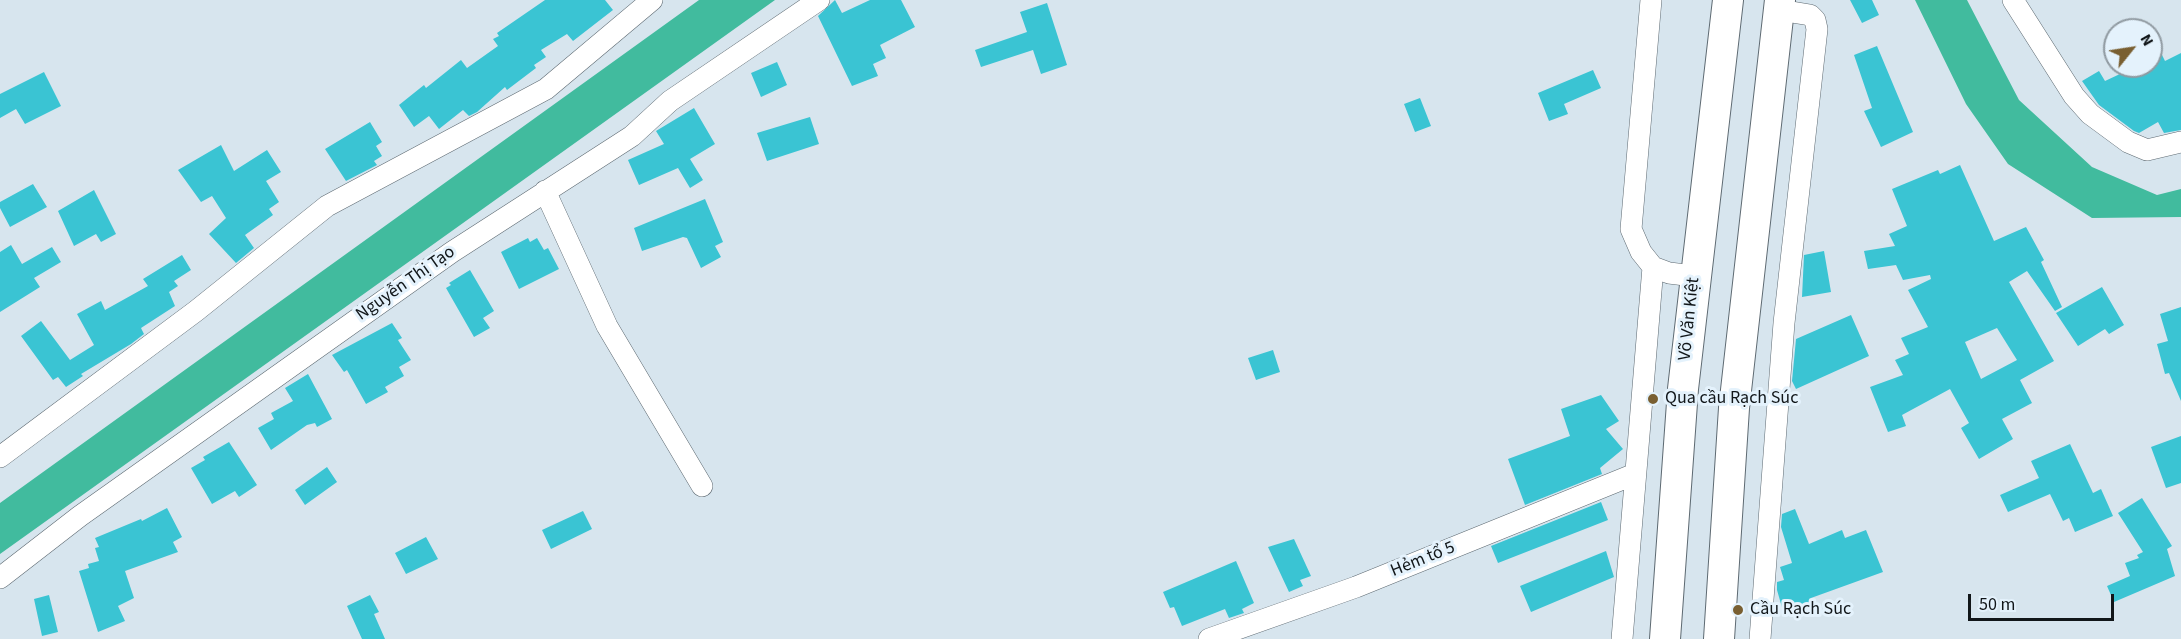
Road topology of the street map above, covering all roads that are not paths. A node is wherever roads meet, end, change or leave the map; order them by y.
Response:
1 (652, 0) edge
2 (819, 0) edge
3 (1651, 0) edge
4 (1728, 0) edge
5 (2013, 0) edge
6 (1780, 5) edge
7 (2181, 142) edge
8 (545, 191) junction
9 (1653, 267) junction
10 (1694, 276) junction
11 (0, 457) edge
12 (1635, 474) junction
13 (702, 486) dead end
14 (0, 578) edge
15 (1209, 639) edge
16 (1622, 639) edge
17 (1665, 639) edge
18 (1719, 639) edge
19 (1760, 639) edge

1 - 11 street
2 - 8 street, Nguyễn Thị Tạo
3 - 9 street
4 - 10 main road, Võ Văn Kiệt
5 - 7 street
6 - 18 main road
6 - 19 street
8 - 13 street
8 - 14 street, Nguyễn Thị Tạo
9 - 10 street
9 - 12 street
10 - 17 main road, Võ Văn Kiệt
12 - 15 street, Hẻm tổ 5
12 - 16 street

